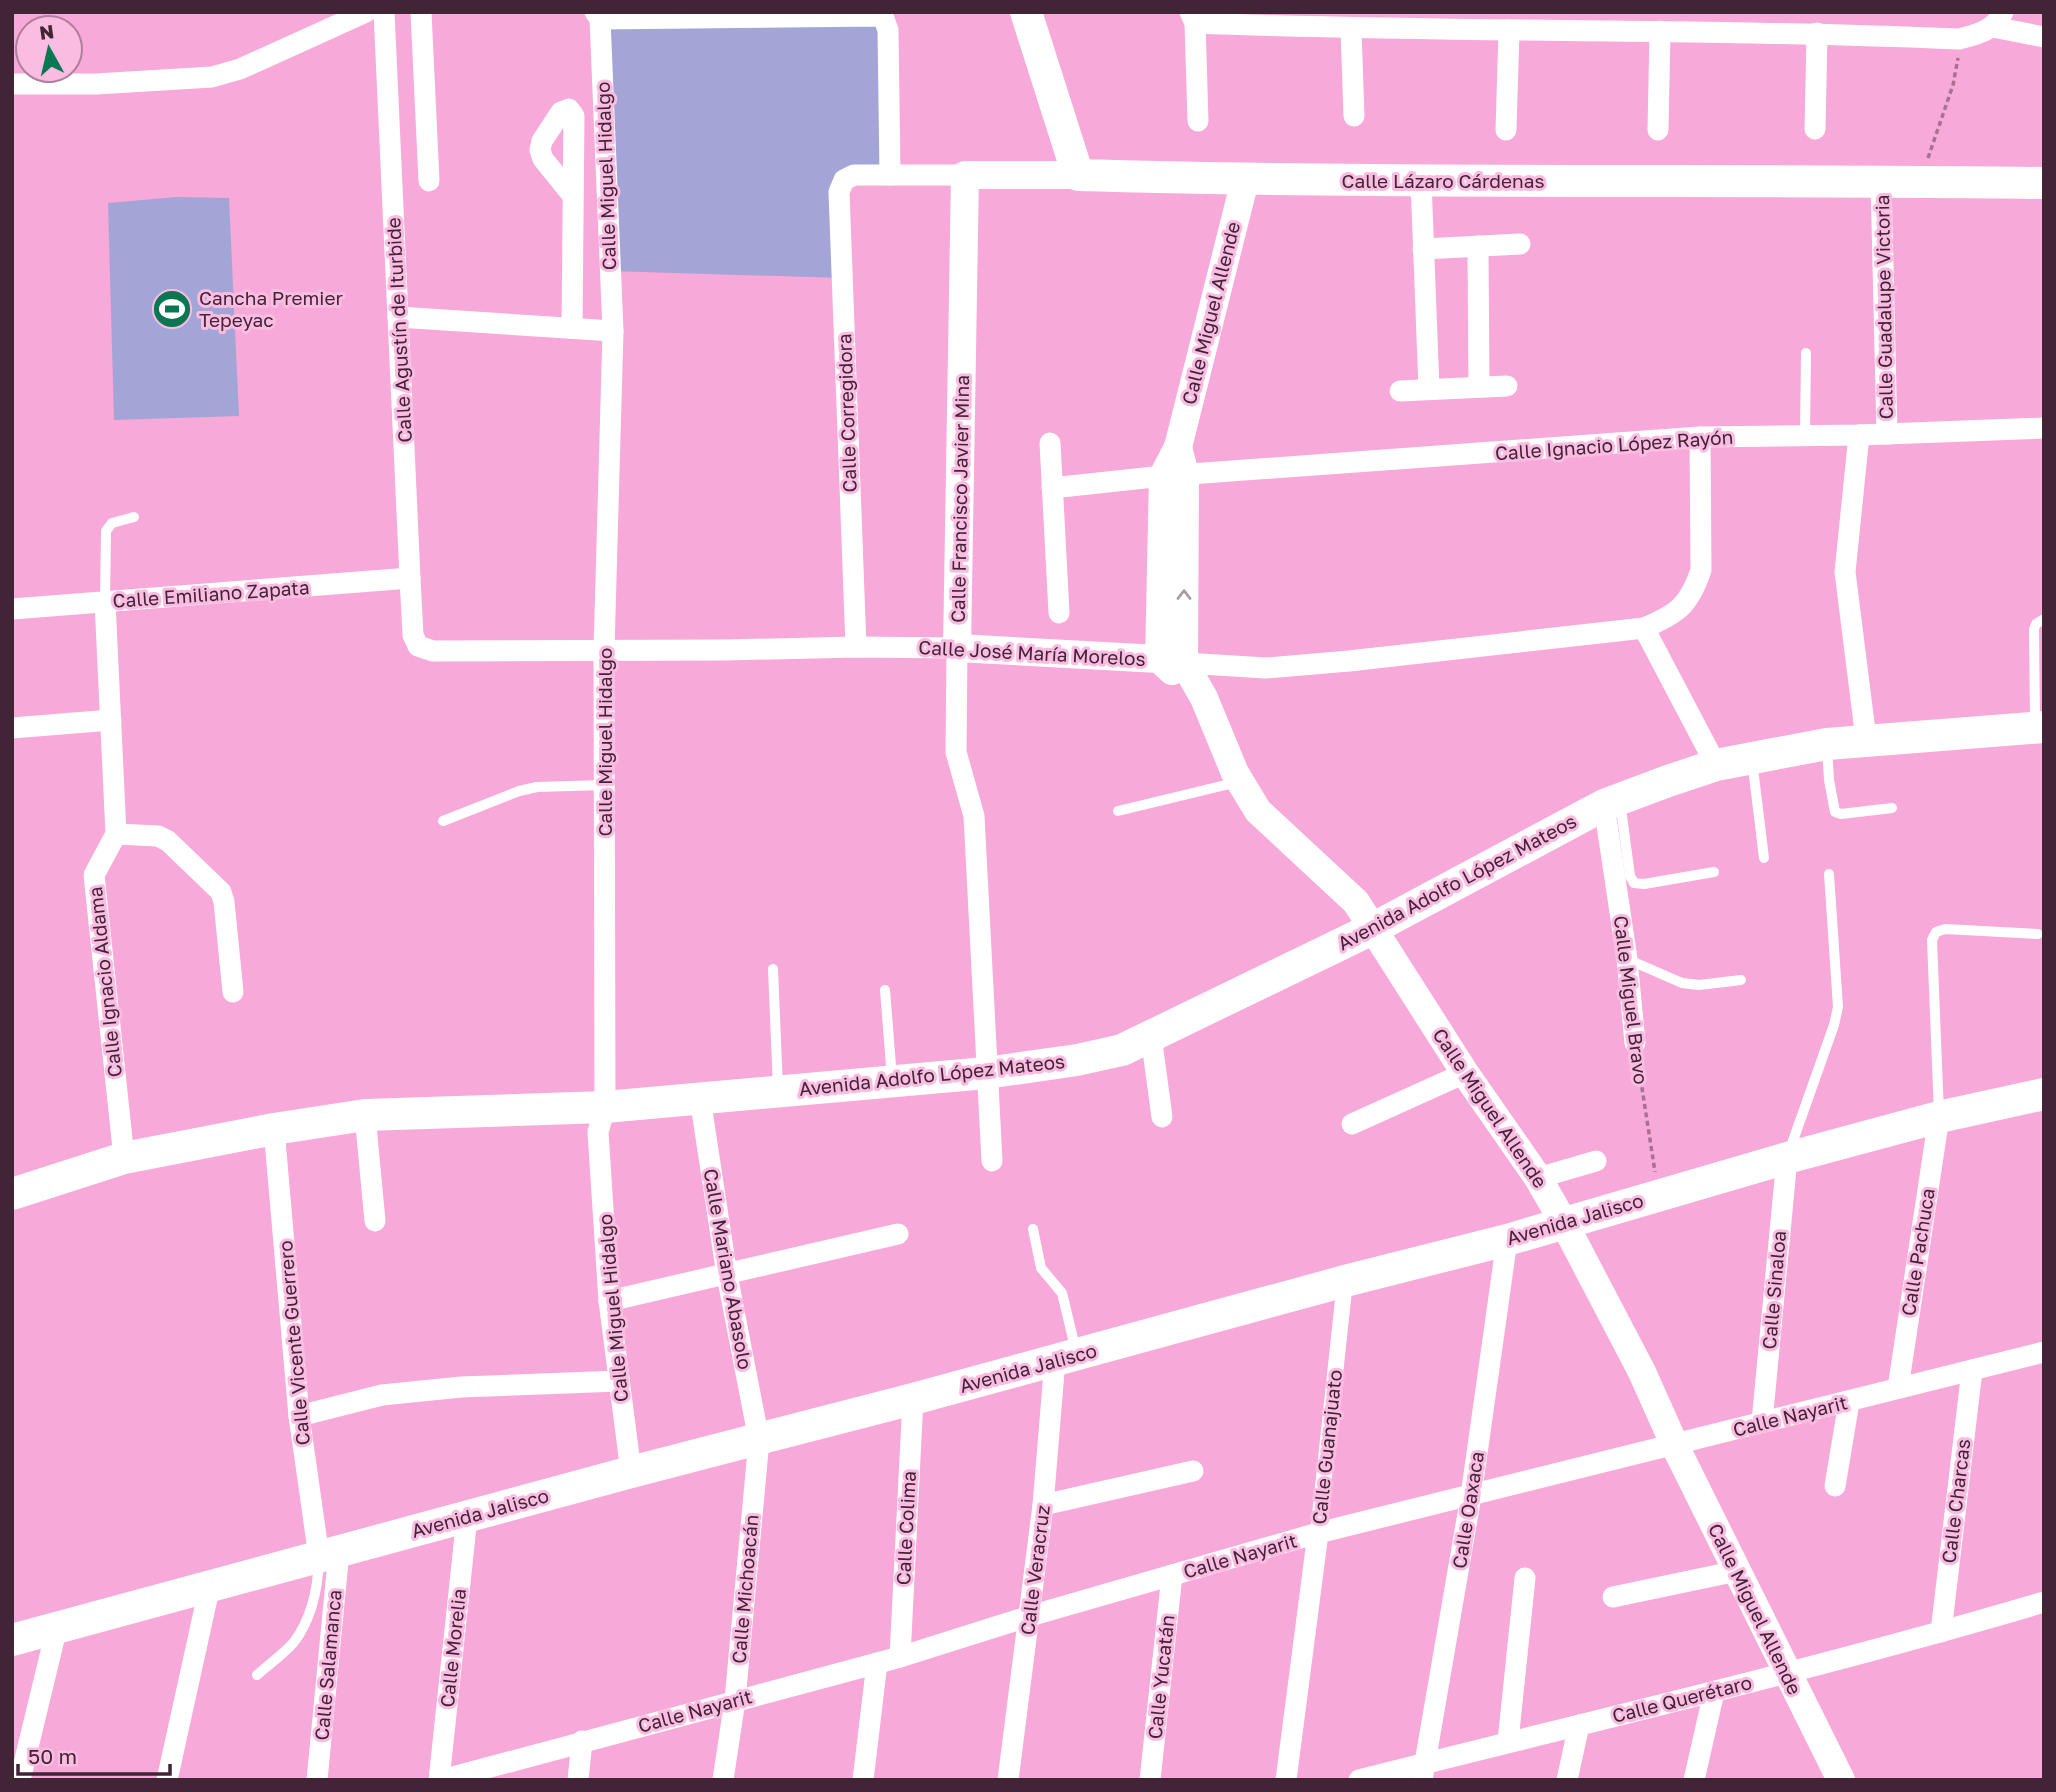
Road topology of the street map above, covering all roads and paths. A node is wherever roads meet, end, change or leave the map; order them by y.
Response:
1 (366, 12) edge
2 (384, 12) edge
3 (421, 12) edge
4 (1026, 12) edge
5 (597, 16) edge
6 (1192, 18) edge
7 (1998, 20) edge
8 (1351, 29) junction
9 (1509, 30) junction
10 (1660, 32) junction
11 (1816, 33) junction
12 (2044, 37) edge
13 (1959, 38) junction
14 (12, 84) edge
15 (1354, 117) dead end
16 (1198, 121) dead end
17 (1815, 129) dead end
18 (1506, 130) dead end
19 (1658, 130) dead end
20 (890, 175) junction
21 (965, 175) junction
22 (1077, 175) junction
23 (844, 180) joint
24 (1245, 180) junction
25 (429, 181) dead end
26 (1420, 181) junction
27 (1881, 181) junction
28 (1918, 181) junction
29 (2044, 183) edge
30 (573, 196) dead end
31 (1520, 244) dead end
32 (1478, 246) junction
33 (1423, 249) junction
34 (398, 317) junction
35 (572, 328) junction
36 (613, 331) junction
37 (1806, 353) dead end
38 (1507, 386) dead end
39 (1479, 387) junction
40 (1429, 390) junction
41 (1399, 391) dead end
42 (2044, 428) edge
43 (1887, 434) junction
44 (1859, 435) junction
45 (1805, 436) junction
46 (1700, 437) junction
47 (1050, 443) dead end
48 (1174, 475) junction
49 (1052, 488) junction
50 (134, 517) dead end
51 (410, 578) junction
52 (105, 602) junction
53 (12, 609) edge
54 (1059, 613) dead end
55 (2044, 619) edge
56 (1644, 628) junction
57 (418, 646) joint
58 (856, 646) junction
59 (957, 648) junction
60 (604, 650) junction
61 (1171, 661) junction
62 (2039, 712) edge
63 (111, 720) junction
64 (12, 728) edge
65 (1866, 739) junction
66 (1827, 744) junction
67 (1752, 758) junction
68 (1716, 765) junction
69 (1240, 781) junction
70 (605, 785) junction
71 (1612, 802) junction
72 (1892, 808) dead end
73 (1118, 811) dead end
74 (443, 821) dead end
75 (117, 834) junction
76 (1764, 858) dead end
77 (1714, 872) dead end
78 (1829, 874) dead end
79 (1373, 929) junction
80 (2038, 934) dead end
81 (1627, 959) junction
82 (772, 969) dead end
83 (1741, 980) dead end
84 (884, 990) dead end
85 (233, 992) dead end
86 (1151, 1036) junction
87 (1635, 1043) joint
88 (986, 1073) junction
89 (1465, 1073) junction
90 (892, 1080) junction
91 (778, 1091) junction
92 (2044, 1094) edge
93 (700, 1098) junction
94 (605, 1107) junction
95 (365, 1115) junction
96 (1939, 1116) junction
97 (1162, 1117) dead end
98 (1352, 1124) dead end
99 (274, 1129) junction
100 (124, 1158) junction
101 (1787, 1158) junction
102 (992, 1160) dead end
103 (1596, 1161) dead end
104 (1538, 1178) junction
105 (12, 1194) edge
106 (1659, 1195) junction
107 (375, 1221) dead end
108 (1564, 1223) junction
109 (1033, 1229) dead end
110 (898, 1234) dead end
111 (1507, 1240) junction
112 (727, 1275) junction
113 (1345, 1281) junction
114 (609, 1301) junction
115 (2044, 1353) edge
116 (1066, 1357) junction
117 (1972, 1370) junction
118 (619, 1381) junction
119 (1898, 1388) junction
120 (913, 1399) junction
121 (1849, 1402) junction
122 (299, 1416) junction
123 (1762, 1422) junction
124 (759, 1440) junction
125 (1675, 1446) junction
126 (1192, 1471) dead end
127 (631, 1472) junction
128 (1835, 1486) dead end
129 (1471, 1496) junction
130 (1043, 1505) junction
131 (467, 1517) junction
132 (1318, 1533) junction
133 (329, 1554) junction
134 (1737, 1571) junction
135 (1172, 1575) junction
136 (1525, 1578) dead end
137 (210, 1586) junction
138 (1613, 1597) dead end
139 (2044, 1602) edge
140 (1030, 1616) junction
141 (57, 1627) junction
142 (1941, 1633) junction
143 (15, 1634) edge
144 (900, 1657) junction
145 (877, 1663) junction
146 (1787, 1673) junction
147 (257, 1675) dead end
148 (1714, 1692) junction
149 (735, 1700) junction
150 (1579, 1725) junction
151 (582, 1741) junction
152 (1508, 1741) junction
153 (19, 1756) edge
154 (1424, 1771) edge
155 (20, 1780) edge
156 (167, 1780) edge
157 (317, 1780) edge
158 (441, 1780) edge
159 (578, 1780) edge
160 (723, 1780) edge
161 (863, 1780) edge
162 (1008, 1780) edge
163 (1150, 1780) edge
164 (1286, 1780) edge
165 (1359, 1780) edge
166 (1567, 1780) edge
167 (1694, 1780) edge
168 (1841, 1780) edge

1 - 14 street
2 - 34 street, Calle Agustín de Iturbide
3 - 25 street
4 - 22 main road
5 - 20 street
5 - 36 street, Calle Miguel Hidalgo
6 - 8 street
6 - 16 street
7 - 12 street
7 - 13 street
8 - 9 street
8 - 15 street
9 - 10 street
9 - 18 street
10 - 11 street
10 - 19 street
11 - 13 street
11 - 17 street
13 - 28 path
20 - 21 street, Calle Lázaro Cárdenas
20 - 23 street, Calle Lázaro Cárdenas
21 - 22 street, Calle Lázaro Cárdenas
21 - 59 street, Calle Francisco Javier Mina
22 - 24 main road, Calle Lázaro Cárdenas
23 - 58 street, Calle Corregidora
24 - 26 main road, Calle Lázaro Cárdenas
24 - 48 street, Calle Miguel Allende
26 - 27 main road, Calle Lázaro Cárdenas
26 - 33 street
27 - 28 main road, Calle Lázaro Cárdenas
27 - 43 street, Calle Guadalupe Victoria
28 - 29 main road, Calle Lázaro Cárdenas
30 - 35 street
31 - 32 street
32 - 33 street
32 - 39 street
33 - 40 street
34 - 35 street
34 - 51 street, Calle Agustín de Iturbide
35 - 36 street
36 - 60 street, Calle Miguel Hidalgo
37 - 45 lane
38 - 39 street
39 - 40 street
40 - 41 street
42 - 43 street, Calle Ignacio López Rayón
43 - 44 street, Calle Ignacio López Rayón
44 - 45 street, Calle Ignacio López Rayón
44 - 65 street, Calle Guadalupe Victoria
45 - 46 street, Calle Ignacio López Rayón
46 - 48 street, Calle Ignacio López Rayón
46 - 56 street, Calle José María Morelos
47 - 49 street
48 - 49 street, Calle Ignacio López Rayón
48 - 61 street, Calle Miguel Allende
49 - 54 street
50 - 52 lane
51 - 52 street, Calle Emiliano Zapata
51 - 57 street, Calle Agustín de Iturbide
52 - 53 street, Calle Emiliano Zapata
52 - 63 street
55 - 62 lane
56 - 61 street, Calle José María Morelos
56 - 68 street
57 - 60 street, Calle José María Morelos
58 - 59 street, Calle José María Morelos
58 - 60 street, Calle José María Morelos
59 - 61 street, Calle José María Morelos
59 - 88 street, Calle Francisco Javier Mina
60 - 70 street, Calle Miguel Hidalgo
61 - 69 street, Calle Miguel Allende
62 - 65 main road, Avenida Adolfo López Mateos
63 - 64 street
63 - 75 street
65 - 66 main road, Avenida Adolfo López Mateos
66 - 67 main road, Avenida Adolfo López Mateos
66 - 72 lane
67 - 68 main road, Avenida Adolfo López Mateos
67 - 76 lane
68 - 71 main road, Avenida Adolfo López Mateos
69 - 73 lane
69 - 79 street, Calle Miguel Allende
70 - 74 lane
70 - 94 street, Calle Miguel Hidalgo
71 - 77 lane
71 - 79 main road, Avenida Adolfo López Mateos
71 - 81 street, Calle Miguel Bravo
75 - 85 street
75 - 100 street, Calle Ignacio Aldama
78 - 101 lane
79 - 86 main road, Avenida Adolfo López Mateos
79 - 89 street, Calle Miguel Allende
80 - 96 lane
81 - 83 lane
81 - 87 street, Calle Miguel Bravo
82 - 91 lane
84 - 90 lane
86 - 88 main road, Avenida Adolfo López Mateos
86 - 97 street
87 - 106 path, Calle Miguel Bravo
88 - 90 main road, Avenida Adolfo López Mateos
88 - 102 street, Calle Francisco Javier Mina
89 - 98 street
89 - 104 street, Calle Miguel Allende
90 - 91 main road, Avenida Adolfo López Mateos
91 - 93 main road, Avenida Adolfo López Mateos
92 - 96 main road, Avenida Jalisco
93 - 94 main road, Avenida Adolfo López Mateos
93 - 112 street, Calle Mariano Abasolo
94 - 95 main road, Avenida Adolfo López Mateos
94 - 114 street, Calle Miguel Hidalgo
95 - 99 main road, Avenida Adolfo López Mateos
95 - 107 street
96 - 101 main road, Avenida Jalisco
96 - 119 street, Calle Pachuca
99 - 100 main road, Avenida Adolfo López Mateos
99 - 122 street, Calle Vicente Guerrero
100 - 105 main road, Avenida Adolfo López Mateos
101 - 106 main road, Avenida Jalisco
101 - 123 street, Calle Sinaloa
103 - 104 street
104 - 108 street, Calle Miguel Allende
106 - 108 main road, Avenida Jalisco
108 - 111 main road, Avenida Jalisco
108 - 125 street, Calle Miguel Allende
109 - 116 lane
110 - 112 street
111 - 113 main road, Avenida Jalisco
111 - 129 street, Calle Oaxaca
112 - 114 street
112 - 124 street, Calle Mariano Abasolo
113 - 116 main road, Avenida Jalisco
113 - 132 street, Calle Guanajuato
114 - 118 street, Calle Miguel Hidalgo
115 - 117 street, Calle Nayarit
116 - 120 main road, Avenida Jalisco
116 - 130 street, Calle Veracruz
117 - 119 street, Calle Nayarit
117 - 142 street, Calle Charcas
118 - 122 street
118 - 127 street, Calle Miguel Hidalgo
119 - 121 street, Calle Nayarit
120 - 124 main road, Avenida Jalisco
120 - 144 street, Calle Colima
121 - 123 street, Calle Nayarit
121 - 128 street
122 - 133 street, Calle Vicente Guerrero
123 - 125 street, Calle Nayarit
124 - 127 main road, Avenida Jalisco
124 - 149 street, Calle Michoacán
125 - 129 street, Calle Nayarit
125 - 134 street, Calle Miguel Allende
126 - 130 street
127 - 131 main road, Avenida Jalisco
129 - 132 street, Calle Nayarit
129 - 154 street, Calle Oaxaca
130 - 140 street, Calle Veracruz
131 - 133 main road, Avenida Jalisco
131 - 158 street, Calle Morelia
132 - 135 street, Calle Nayarit
132 - 164 street, Calle Guanajuato
133 - 137 main road, Avenida Jalisco
133 - 147 lane
133 - 157 street, Calle Salamanca
134 - 138 street
134 - 146 street, Calle Miguel Allende
135 - 140 street, Calle Nayarit
135 - 163 street, Calle Yucatán
136 - 152 street
137 - 141 main road, Avenida Jalisco
137 - 156 street
139 - 142 street, Calle Querétaro
140 - 144 street, Calle Nayarit
140 - 162 street, Calle Veracruz
141 - 143 main road, Avenida Jalisco
141 - 153 street
142 - 146 street, Calle Querétaro
144 - 145 street, Calle Nayarit
145 - 149 street, Calle Nayarit
145 - 161 street
146 - 148 street, Calle Querétaro
146 - 168 street, Calle Miguel Allende
148 - 150 street, Calle Querétaro
148 - 167 street
149 - 151 street, Calle Nayarit
149 - 160 street, Calle Michoacán
150 - 152 street, Calle Querétaro
150 - 166 street
151 - 158 street, Calle Nayarit
151 - 159 street
152 - 154 street, Calle Querétaro
153 - 155 street
154 - 165 street, Calle Querétaro

